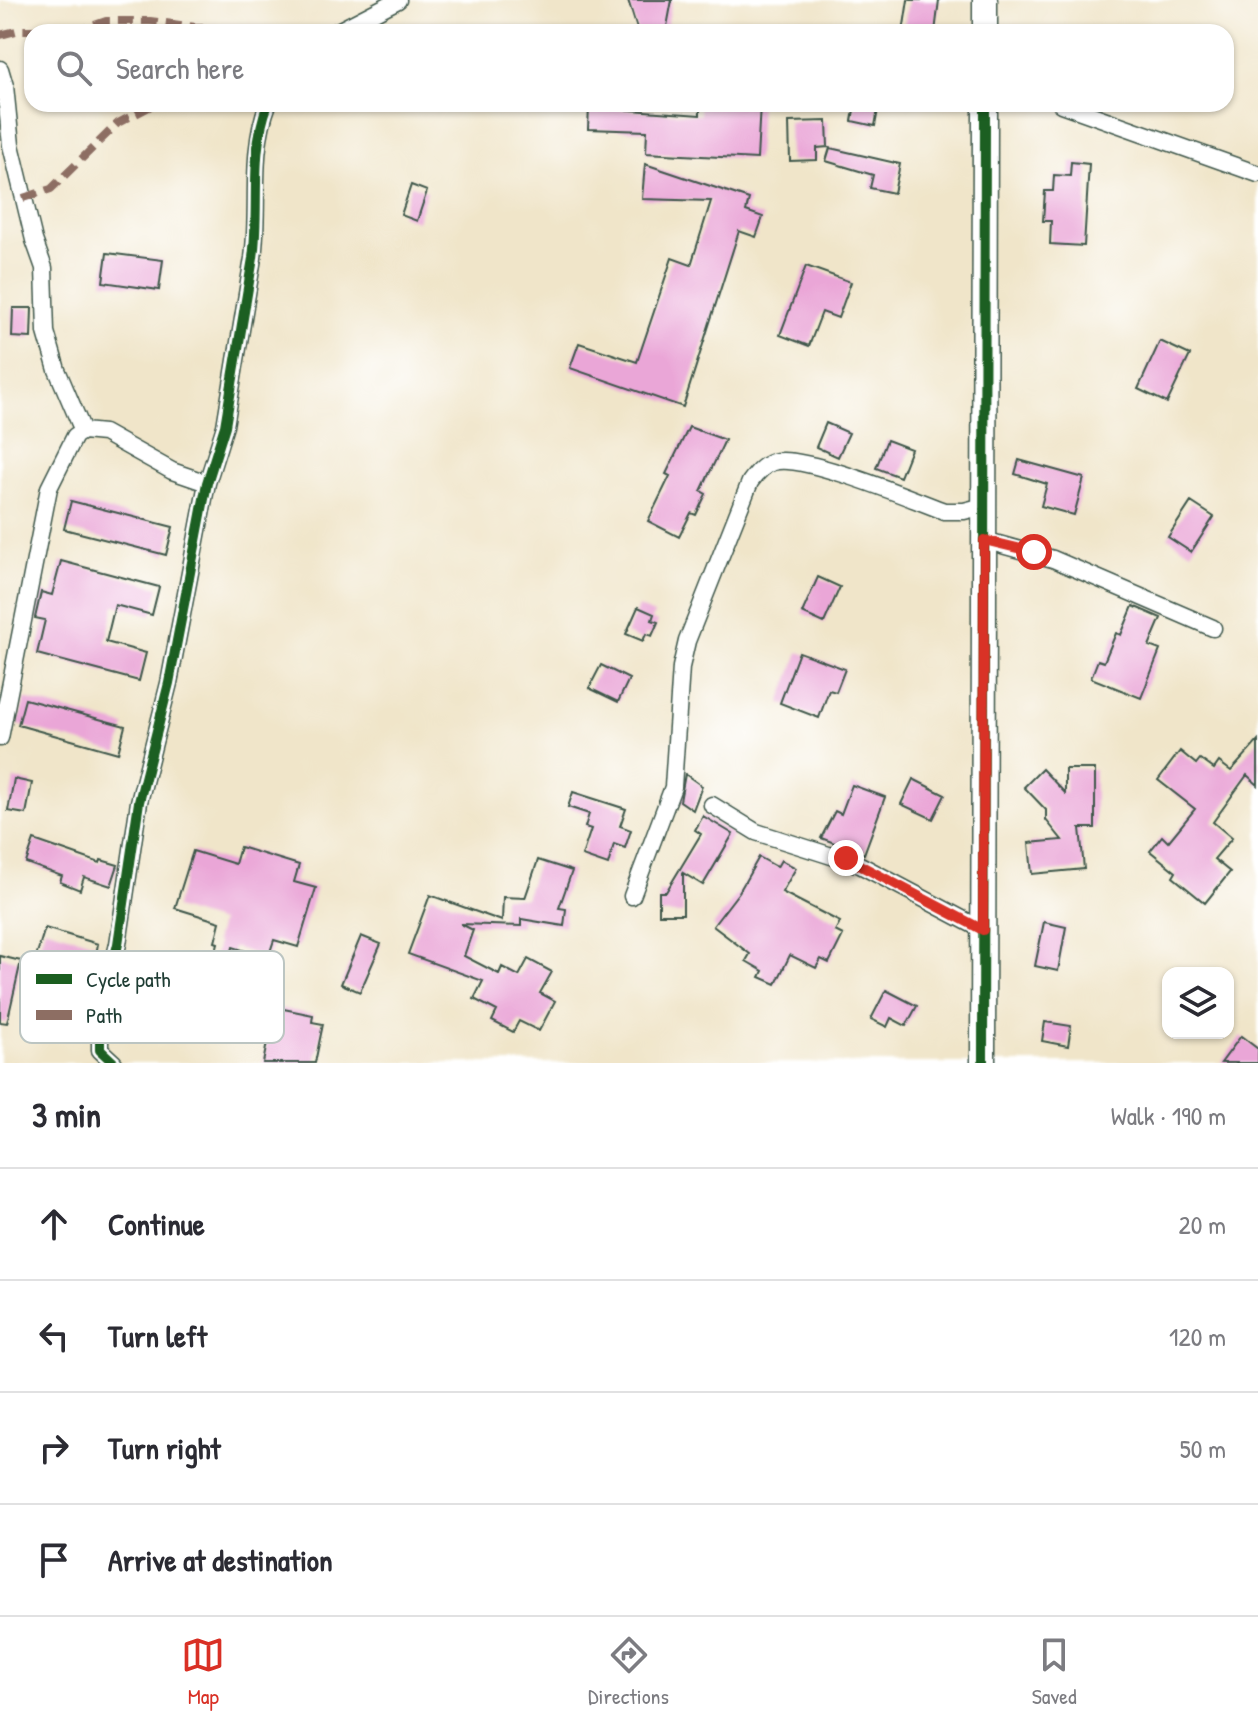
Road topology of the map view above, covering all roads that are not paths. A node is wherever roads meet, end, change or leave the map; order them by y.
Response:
1 (398, 0) edge
2 (985, 0) edge
3 (352, 24) edge
4 (985, 24) edge
5 (0, 69) edge
6 (265, 112) edge
7 (985, 112) edge
8 (1084, 112) edge
9 (1258, 174) edge
10 (83, 431) junction
11 (207, 483) junction
12 (984, 506) junction
13 (984, 540) junction
14 (1213, 628) dead end
15 (0, 738) edge
16 (712, 805) dead end
17 (632, 896) dead end
18 (983, 930) junction
19 (116, 951) edge
20 (100, 1043) edge
21 (114, 1063) edge
22 (983, 1063) edge

1 - 3 street
2 - 4 street
5 - 10 street
6 - 11 street
7 - 12 street
8 - 9 street
10 - 11 street
10 - 15 street
11 - 19 street
12 - 13 street
12 - 17 street
13 - 14 street
13 - 18 street
16 - 18 street
18 - 22 street
20 - 21 street

